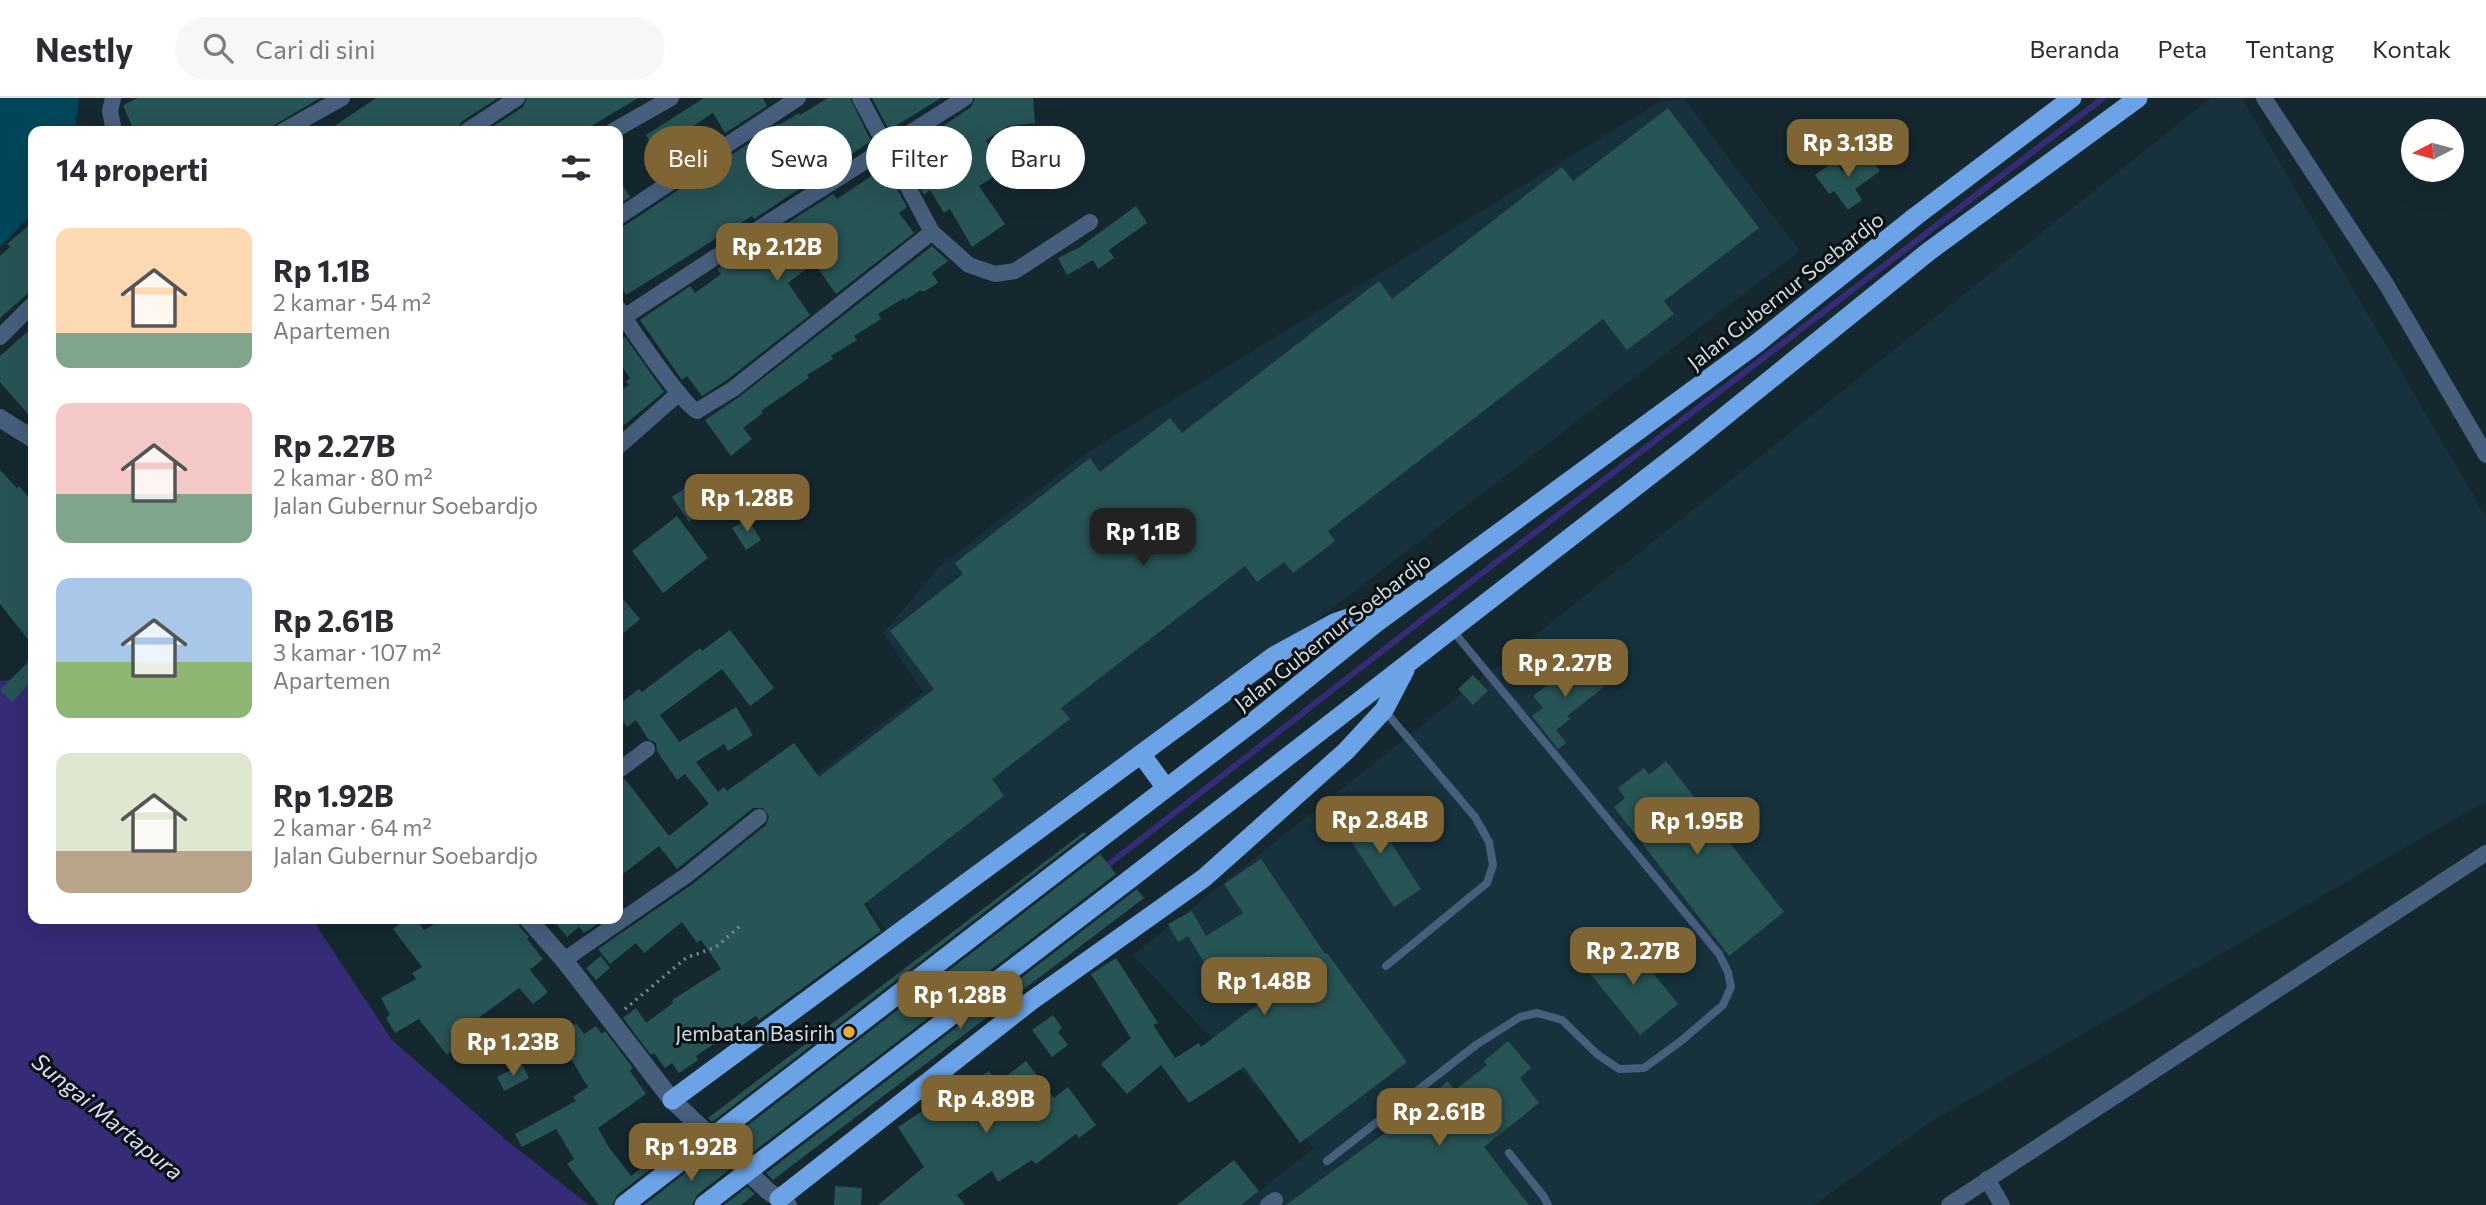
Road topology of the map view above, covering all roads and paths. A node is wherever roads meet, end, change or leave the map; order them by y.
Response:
1 (113, 98) edge
2 (341, 98) edge
3 (517, 98) edge
4 (671, 98) edge
5 (798, 98) edge
6 (860, 98) edge
7 (965, 98) edge
8 (2072, 98) edge
9 (2138, 98) edge
10 (2264, 98) edge
11 (113, 126) edge
12 (292, 126) edge
13 (475, 126) edge
14 (622, 126) edge
15 (876, 126) edge
16 (920, 126) edge
17 (866, 159) edge
18 (910, 189) edge
19 (623, 214) edge
20 (1090, 222) dead end
21 (932, 232) junction
22 (28, 309) edge
23 (623, 314) edge
24 (623, 320) edge
25 (0, 337) edge
26 (679, 393) junction
27 (0, 418) edge
28 (28, 436) edge
29 (623, 443) edge
30 (2486, 455) edge
31 (1416, 595) junction
32 (1452, 630) junction
33 (1409, 663) junction
34 (1384, 710) junction
35 (647, 749) dead end
36 (1141, 754) junction
37 (623, 767) edge
38 (1166, 788) junction
39 (759, 817) dead end
40 (2486, 853) edge
41 (623, 919) edge
42 (532, 924) edge
43 (616, 924) edge
44 (740, 926) dead end
45 (564, 960) junction
46 (1386, 965) dead end
47 (610, 1022) junction
48 (672, 1100) junction
49 (1509, 1153) dead end
50 (1327, 1161) dead end
51 (1987, 1179) junction
52 (784, 1202) edge
53 (624, 1205) edge
54 (704, 1205) edge
55 (1548, 1205) edge
56 (1949, 1205) edge
57 (2002, 1205) edge

1 - 11 street
2 - 12 street
3 - 13 street
4 - 14 street
5 - 19 street
6 - 15 street
7 - 16 street
8 - 31 highway, Jalan Gubernur Soebardjo
9 - 32 highway
10 - 30 street
17 - 23 street
18 - 21 street
20 - 21 street
21 - 26 street
22 - 25 street
24 - 26 street
26 - 29 street
27 - 28 street
31 - 36 highway
31 - 38 highway, Jalan Gubernur Soebardjo
32 - 33 highway
32 - 50 lane
33 - 34 highway
33 - 54 highway, bridge
34 - 46 lane
34 - 52 highway
35 - 37 street
36 - 38 highway
36 - 48 highway
38 - 53 highway, Jalan Gubernur Soebardjo, bridge
39 - 41 street
40 - 51 street
42 - 45 street
43 - 45 street
44 - 47 path
45 - 47 street
47 - 48 street
48 - 52 street
49 - 55 lane
51 - 56 street
51 - 57 street

